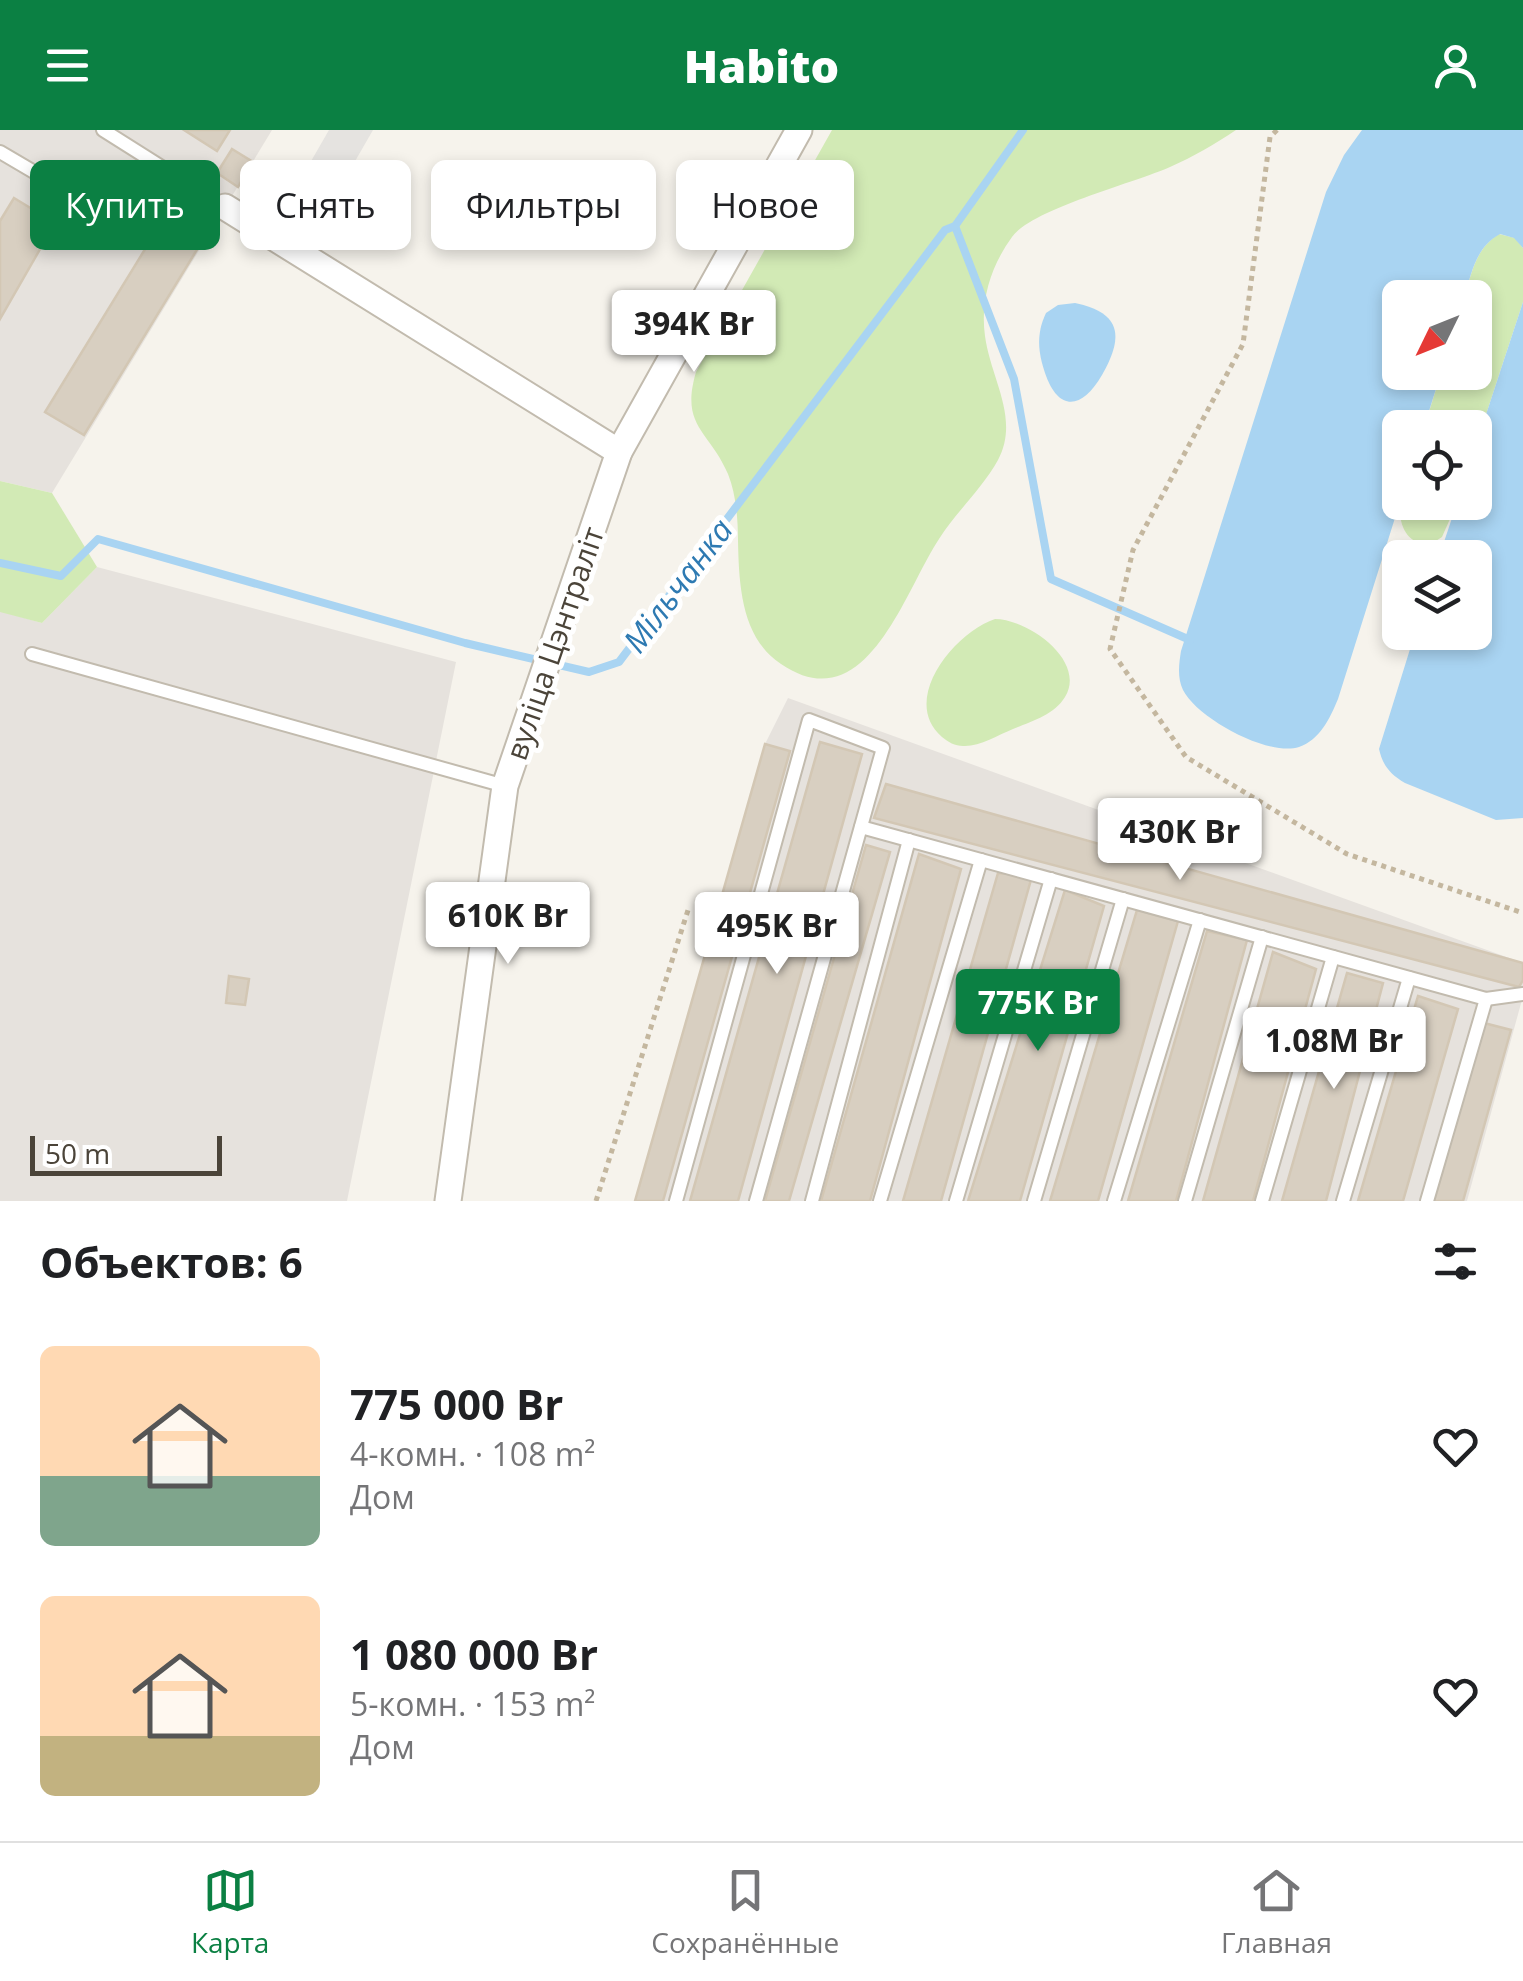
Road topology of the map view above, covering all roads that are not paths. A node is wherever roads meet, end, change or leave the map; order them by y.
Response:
1 (103, 130) edge
2 (800, 130) edge
3 (0, 152) edge
4 (30, 170) edge
5 (225, 207) joint
6 (619, 452) junction
7 (32, 654) dead end
8 (505, 786) junction
9 (860, 827) junction
10 (909, 840) junction
11 (982, 860) junction
12 (1051, 879) junction
13 (1123, 899) junction
14 (1200, 920) junction
15 (1262, 937) junction
16 (1333, 956) junction
17 (1409, 978) junction
18 (1523, 994) edge
19 (1486, 999) junction
20 (448, 1201) edge
21 (676, 1201) edge
22 (756, 1201) edge
23 (812, 1201) edge
24 (880, 1201) edge
25 (956, 1201) edge
26 (1034, 1201) edge
27 (1114, 1201) edge
28 (1185, 1201) edge
29 (1262, 1201) edge
30 (1343, 1201) edge
31 (1426, 1201) edge

1 - 5 lane
2 - 6 street, вуліца Цэнтраліт
3 - 4 lane
5 - 6 street
6 - 8 street, вуліца Цэнтраліт
7 - 8 lane
8 - 20 street, вуліца Цэнтраліт
9 - 10 lane
9 - 21 lane
9 - 22 lane
10 - 11 lane
10 - 23 lane
11 - 12 lane
11 - 24 lane
12 - 13 lane
12 - 25 lane
13 - 14 lane
13 - 26 lane
14 - 15 lane
14 - 27 lane
15 - 16 lane
15 - 28 lane
16 - 17 lane
16 - 29 lane
17 - 19 lane
17 - 30 lane
18 - 19 lane
19 - 31 lane

